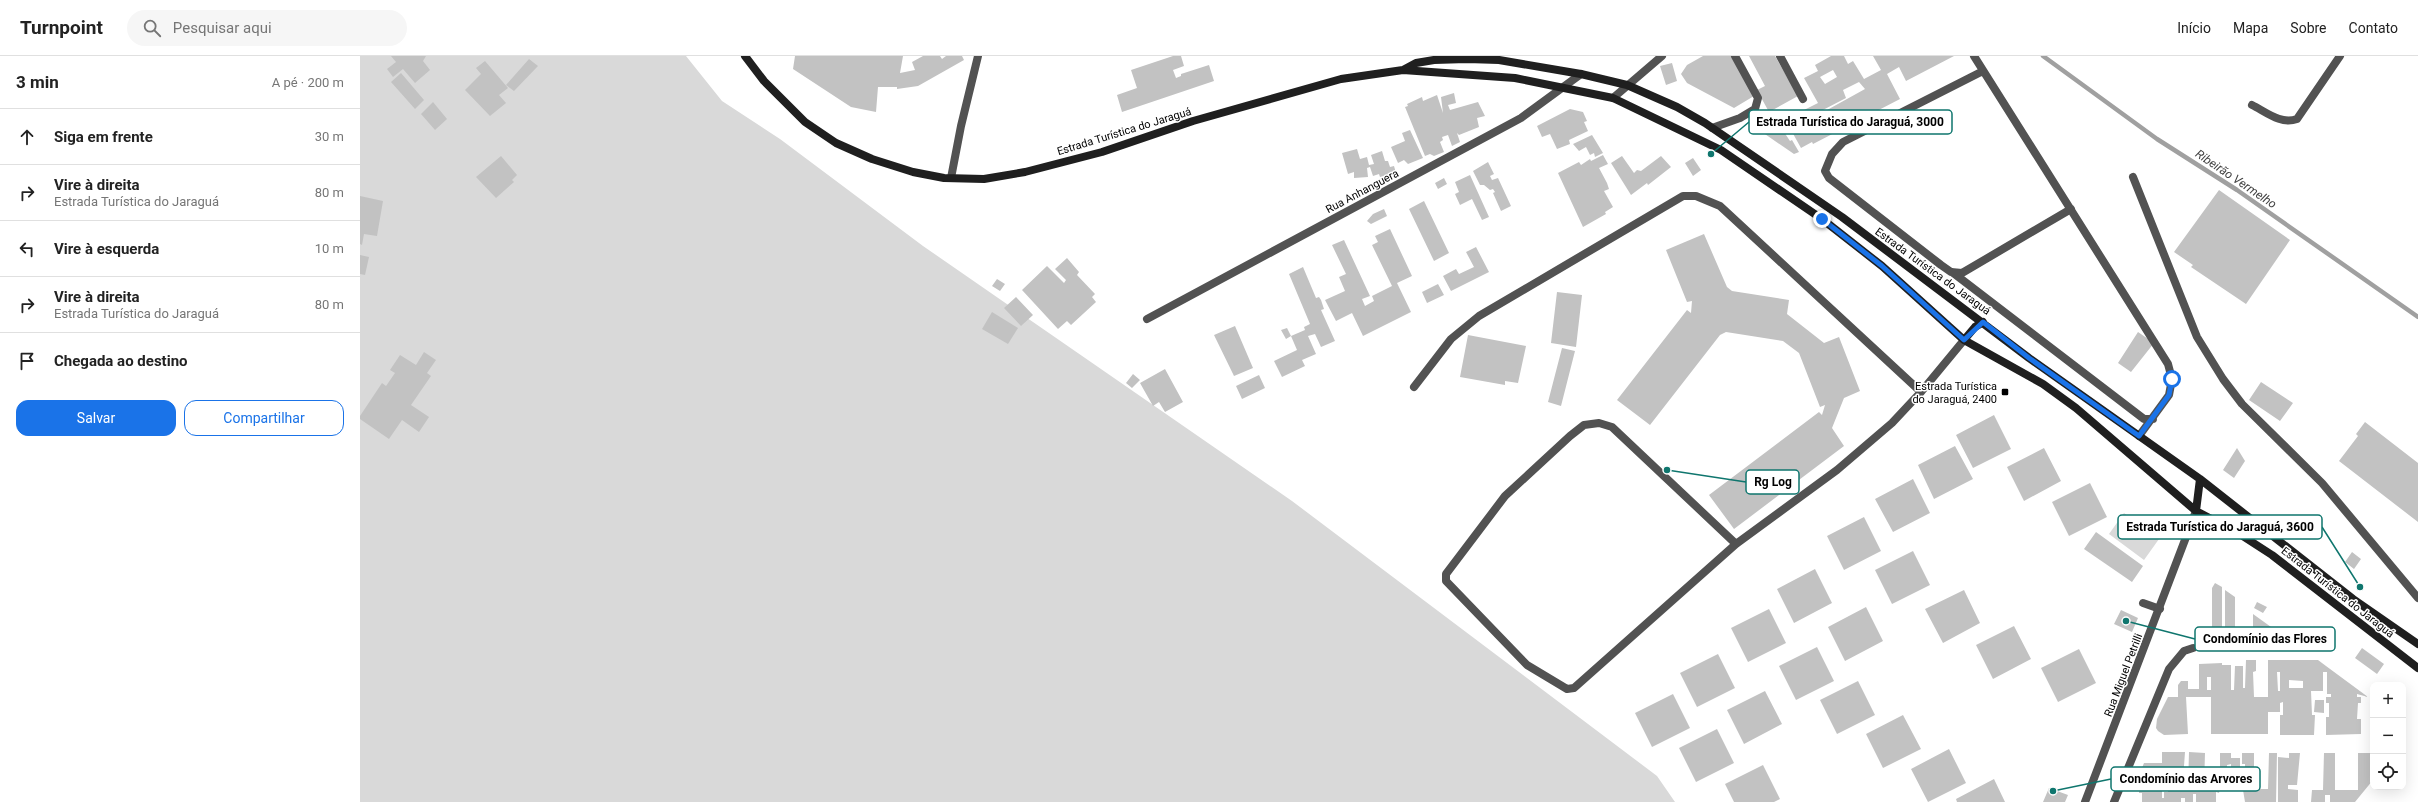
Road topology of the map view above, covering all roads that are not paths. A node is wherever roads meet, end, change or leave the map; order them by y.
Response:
1 (745, 56) edge
2 (978, 56) edge
3 (1662, 56) edge
4 (1735, 56) edge
5 (1780, 56) edge
6 (1974, 56) edge
7 (2340, 56) edge
8 (1403, 70) junction
9 (1984, 71) junction
10 (1581, 74) junction
11 (1627, 85) junction
12 (1565, 87) junction
13 (1613, 98) junction
14 (1803, 98) dead end
15 (2252, 105) dead end
16 (1712, 128) junction
17 (2133, 177) dead end
18 (951, 178) junction
19 (2071, 209) junction
20 (1951, 272) junction
21 (1147, 319) dead end
22 (1983, 322) junction
23 (1964, 340) junction
24 (1414, 387) dead end
25 (1921, 392) junction
26 (2153, 419) junction
27 (2139, 436) junction
28 (2200, 479) junction
29 (2196, 512) junction
30 (1736, 544) junction
31 (2418, 598) edge
32 (2144, 603) dead end
33 (2160, 609) junction
34 (2418, 644) edge
35 (2193, 648) dead end
36 (2418, 668) edge
37 (2085, 802) edge
38 (2114, 802) edge

1 - 18 main road, Estrada Turística do Jaraguá
2 - 18 street
3 - 11 street
4 - 16 street
5 - 14 street
6 - 9 street
7 - 15 street
8 - 10 main road, Estrada Turística do Jaraguá
8 - 12 main road, Estrada Turística do Jaraguá
8 - 18 main road, Estrada Turística do Jaraguá
9 - 19 street
9 - 20 street
10 - 11 main road, Estrada Turística do Jaraguá
10 - 12 street, Rua Anhanguera
11 - 13 street
11 - 16 main road, Estrada Turística do Jaraguá
12 - 13 main road, Estrada Turística do Jaraguá
12 - 21 street, Rua Anhanguera
13 - 23 main road, Estrada Turística do Jaraguá
16 - 22 main road, Estrada Turística do Jaraguá
17 - 31 street
19 - 20 street
19 - 26 street
20 - 26 street
22 - 23 main road
22 - 27 main road, Estrada Turística do Jaraguá
23 - 25 street
23 - 29 main road, Estrada Turística do Jaraguá
24 - 25 street
25 - 30 street
26 - 27 street
27 - 28 main road, Estrada Turística do Jaraguá
28 - 29 main road
28 - 34 main road, Estrada Turística do Jaraguá
29 - 33 street, Rua Miguel Petrilli
29 - 36 main road, Estrada Turística do Jaraguá
30 - 30 street
32 - 33 street
33 - 37 street, Rua Miguel Petrilli
35 - 38 street

